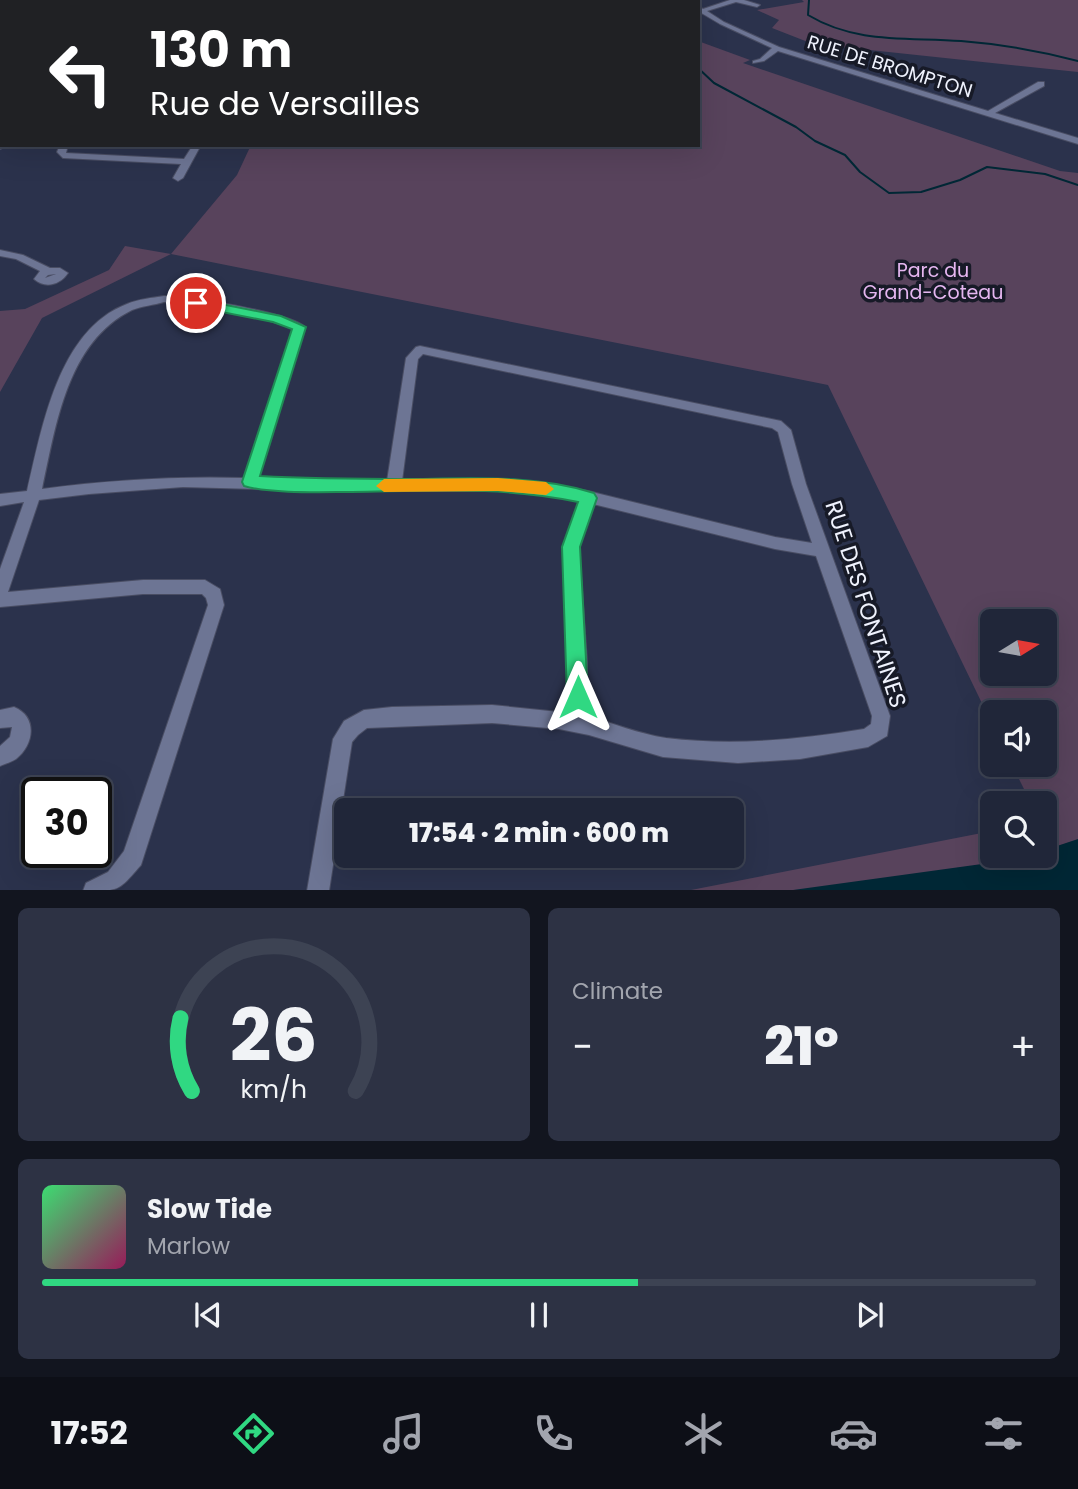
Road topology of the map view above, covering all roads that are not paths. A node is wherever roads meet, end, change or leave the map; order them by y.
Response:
1 (736, 0) edge
2 (757, 5) dead end
3 (700, 9) edge
4 (777, 48) junction
5 (755, 62) dead end
6 (1041, 83) dead end
7 (989, 113) junction
8 (1078, 141) edge
9 (63, 147) edge
10 (125, 147) edge
11 (196, 147) edge
12 (116, 159) junction
13 (186, 162) junction
14 (178, 178) dead end
15 (0, 253) edge
16 (47, 271) dead end
17 (250, 482) junction
18 (394, 485) junction
19 (33, 495) junction
20 (588, 498) junction
21 (0, 500) edge
22 (824, 551) junction
23 (0, 591) edge
24 (0, 600) edge
25 (0, 719) edge
26 (578, 723) junction
27 (0, 756) edge
28 (96, 890) edge
29 (318, 890) edge

1 - 2 street
1 - 3 street
3 - 4 street, RUE DE BROMPTON
4 - 5 street
4 - 7 street, RUE DE BROMPTON
6 - 7 street
7 - 8 street, RUE DE BROMPTON
9 - 12 street
10 - 12 street
11 - 13 street
12 - 13 street
13 - 14 street
15 - 16 street
17 - 18 street
17 - 19 street
17 - 19 street
18 - 20 street
18 - 22 street, RUE DES FONTAINES
19 - 21 street
19 - 23 street
20 - 22 street
20 - 26 street
22 - 26 street, RUE DES FONTAINES
24 - 28 street
25 - 27 street
26 - 29 street, RUE DES FONTAINES

